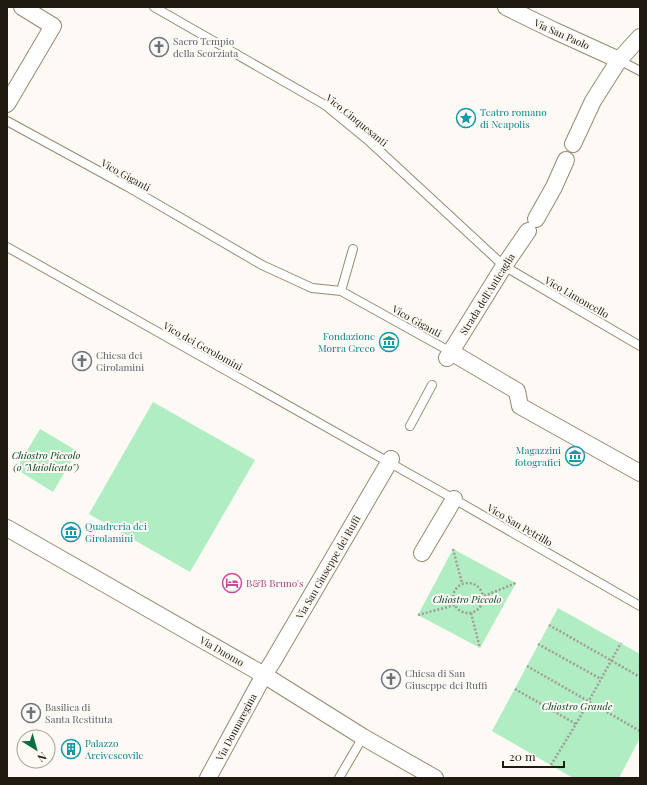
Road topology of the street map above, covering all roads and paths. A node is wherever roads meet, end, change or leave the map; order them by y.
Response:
1 (22, 7) edge
2 (154, 7) edge
3 (506, 7) edge
4 (640, 37) edge
5 (619, 60) junction
6 (640, 71) edge
7 (7, 104) edge
8 (7, 121) edge
9 (573, 144) dead end
10 (566, 160) dead end
11 (7, 248) edge
12 (353, 248) dead end
13 (504, 266) junction
14 (341, 291) junction
15 (640, 346) edge
16 (449, 355) junction
17 (432, 385) dead end
18 (410, 426) dead end
19 (390, 461) junction
20 (640, 473) edge
21 (454, 499) junction
22 (7, 528) edge
23 (453, 549) dead end
24 (422, 553) dead end
25 (462, 583) junction
26 (516, 584) dead end
27 (484, 596) junction
28 (455, 605) junction
29 (640, 606) edge
30 (471, 613) junction
31 (418, 615) dead end
32 (549, 625) dead end
33 (620, 643) dead end
34 (538, 644) dead end
35 (480, 648) dead end
36 (611, 660) junction
37 (527, 666) dead end
38 (264, 675) junction
39 (640, 677) edge
40 (601, 679) junction
41 (515, 689) dead end
42 (588, 701) junction
43 (576, 724) junction
44 (640, 731) edge
45 (363, 737) junction
46 (551, 765) dead end
47 (208, 778) edge
48 (339, 778) edge
49 (435, 778) edge

1 - 7 street
2 - 13 lane, Vico Cinquesanti
3 - 5 street, Via San Paolo
4 - 5 street
5 - 6 lane
5 - 9 street
8 - 14 lane, Vico Giganti
10 - 13 street, Strada dell'Anticaglia
11 - 19 lane, Vico dei Gerolomini
12 - 14 lane
13 - 15 lane, Vico Limoncello
13 - 16 street, Strada dell'Anticaglia
14 - 16 lane, Vico Giganti
16 - 20 street
17 - 18 lane
19 - 21 lane, Vico San Petrillo
19 - 38 street, Via San Giuseppe dei Ruffi
21 - 24 street
21 - 29 lane, Vico San Petrillo
22 - 38 street, Via Duomo
23 - 25 path
25 - 27 path
25 - 28 path
26 - 27 path
27 - 30 path
28 - 30 path
28 - 31 path
30 - 35 path
32 - 36 path
33 - 36 path
34 - 40 path
36 - 39 path
36 - 40 path
37 - 42 path
38 - 45 street, Via Duomo
38 - 47 street, Via Donnaregina
40 - 42 path
41 - 43 path
42 - 43 path
42 - 44 path
43 - 46 path
45 - 48 lane
45 - 49 street, Via Duomo

